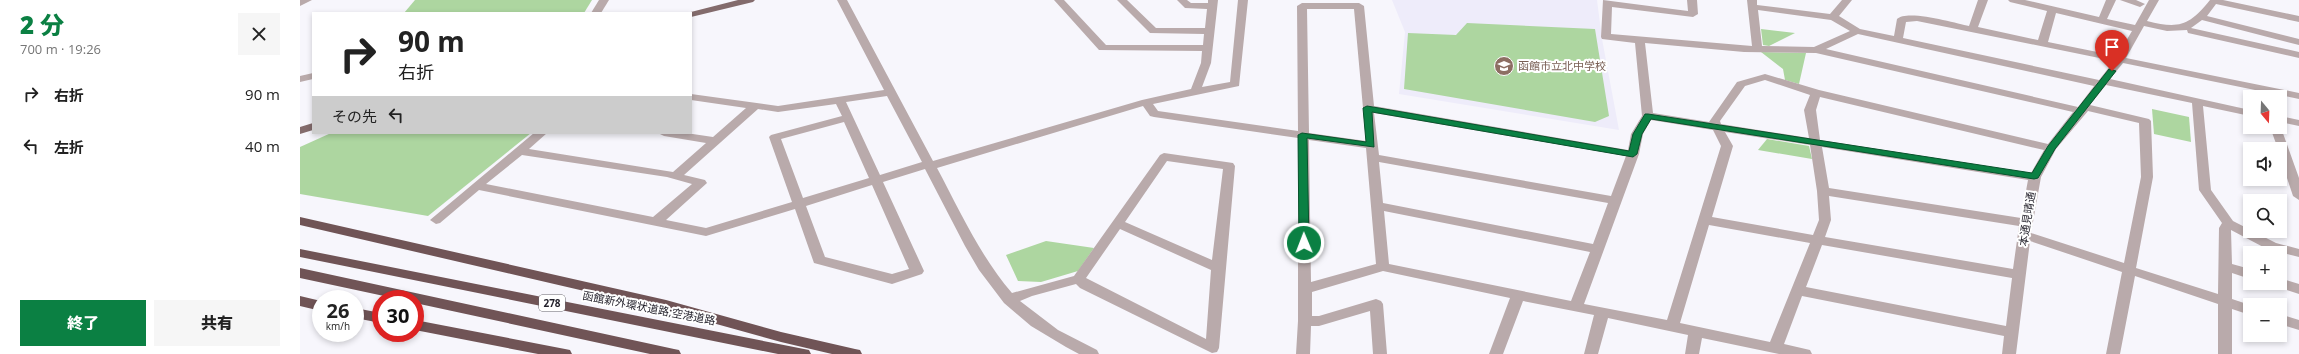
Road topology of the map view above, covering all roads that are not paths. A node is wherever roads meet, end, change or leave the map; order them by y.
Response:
1 (307, 0) edge
2 (604, 0) edge
3 (750, 0) edge
4 (842, 0) edge
5 (1059, 0) edge
6 (1122, 0) edge
7 (1182, 0) edge
8 (1243, 0) edge
9 (1692, 0) edge
10 (1847, 0) edge
11 (1983, 0) edge
12 (2013, 0) edge
13 (2111, 0) edge
14 (2125, 0) edge
15 (2154, 0) edge
16 (2214, 0) edge
17 (1607, 2) edge
18 (300, 3) edge
19 (1213, 3) edge
20 (1302, 3) edge
21 (1355, 3) edge
22 (1752, 4) edge
23 (2140, 4) dead end
24 (2052, 9) junction
25 (597, 12) edge
26 (692, 14) edge
27 (1834, 17) junction
28 (2201, 17) junction
29 (2299, 19) edge
30 (2102, 20) junction
31 (2140, 26) junction
32 (1972, 30) junction
33 (1210, 31) junction
34 (1857, 31) junction
35 (2191, 31) dead end
36 (1898, 39) junction
37 (1640, 40) junction
38 (2299, 42) edge
39 (2042, 44) junction
40 (1208, 48) junction
41 (1757, 49) junction
42 (1816, 50) junction
43 (2299, 55) edge
44 (2120, 60) junction
45 (312, 76) edge
46 (300, 79) edge
47 (2102, 83) junction
48 (1195, 91) junction
49 (892, 92) junction
50 (1816, 93) junction
51 (692, 96) edge
52 (2299, 96) edge
53 (840, 100) junction
54 (2197, 101) junction
55 (1146, 102) junction
56 (755, 106) junction
57 (1367, 108) junction
58 (2084, 109) junction
59 (2243, 111) edge
60 (1648, 116) junction
61 (846, 118) junction
62 (2287, 120) edge
63 (2299, 123) edge
64 (312, 126) edge
65 (1717, 127) junction
66 (300, 131) edge
67 (540, 134) edge
68 (670, 134) edge
69 (2278, 134) edge
70 (1302, 135) junction
71 (715, 141) junction
72 (1815, 142) junction
73 (1370, 145) junction
74 (2051, 148) junction
75 (520, 151) junction
76 (1633, 154) junction
77 (1372, 157) junction
78 (930, 165) junction
79 (675, 176) junction
80 (2034, 176) junction
81 (876, 181) junction
82 (476, 186) junction
83 (1823, 191) junction
84 (2299, 196) edge
85 (1616, 202) junction
86 (799, 204) junction
87 (1377, 206) junction
88 (436, 220) dead end
89 (1705, 220) junction
90 (300, 221) edge
91 (656, 222) junction
92 (1119, 224) junction
93 (2229, 224) junction
94 (2025, 229) junction
95 (1817, 239) junction
96 (1598, 249) junction
97 (300, 253) edge
98 (2299, 253) edge
99 (2224, 266) junction
100 (1383, 267) junction
101 (1218, 268) junction
102 (2129, 271) junction
103 (2243, 272) edge
104 (300, 273) edge
105 (2018, 275) junction
106 (1079, 279) junction
107 (2287, 285) edge
108 (1304, 289) junction
109 (2299, 289) edge
110 (1797, 290) junction
111 (1518, 296) junction
112 (1009, 300) junction
113 (300, 301) edge
114 (2226, 302) junction
115 (312, 304) edge
116 (1576, 308) junction
117 (2243, 308) edge
118 (1602, 313) junction
119 (1306, 321) junction
120 (2287, 321) edge
121 (2299, 325) edge
122 (424, 327) edge
123 (1672, 327) junction
124 (1696, 332) junction
125 (2011, 332) junction
126 (1775, 348) junction
127 (1797, 353) edge
128 (565, 354) edge
129 (674, 354) edge
130 (804, 354) edge
131 (854, 354) edge
132 (1092, 354) edge
133 (1303, 354) edge
134 (1380, 354) edge
135 (1496, 354) edge
136 (1591, 354) edge
137 (1692, 354) edge
138 (2009, 354) edge
139 (2113, 354) edge
140 (2226, 354) edge

1 - 18 street
2 - 25 street
3 - 26 main road
4 - 49 street
5 - 40 street
6 - 33 street
7 - 19 street
8 - 48 street
9 - 17 street
10 - 27 street
11 - 32 street
12 - 24 street
13 - 30 street
14 - 23 street
15 - 31 street, 本通見晴通
16 - 28 street
16 - 29 street
17 - 37 street
19 - 33 street
20 - 21 street
20 - 70 street
21 - 57 street
22 - 27 street
22 - 41 street
24 - 30 street
24 - 39 street
27 - 34 street
28 - 31 street
28 - 38 street
30 - 31 street
31 - 44 street, 本通見晴通
32 - 36 street
32 - 39 street
33 - 40 street
34 - 36 street
34 - 42 street
35 - 43 street
36 - 47 street
37 - 41 street
37 - 60 street
39 - 44 street
40 - 48 street
41 - 42 street
42 - 58 street
44 - 47 street, 本通見晴通
44 - 52 street
45 - 46 street
47 - 54 street
47 - 58 street, 本通見晴通
48 - 55 street
49 - 53 street
49 - 78 street
50 - 65 street
50 - 72 street
50 - 74 street
51 - 56 street
53 - 56 street
53 - 61 street
54 - 59 street
54 - 93 street
55 - 70 street
55 - 78 street
56 - 71 street
57 - 73 street
57 - 76 street
58 - 74 street, 本通見晴通
58 - 102 street
60 - 65 street
60 - 76 street
61 - 81 street
61 - 86 street
62 - 63 street
64 - 66 main road
65 - 72 street
65 - 89 street
67 - 75 street
68 - 71 street
69 - 84 street
70 - 73 street
70 - 108 street
71 - 79 street
72 - 80 street
72 - 83 street
73 - 77 street
74 - 80 street, 本通見晴通
75 - 79 street
75 - 82 street
76 - 85 street
77 - 85 street
77 - 87 street
78 - 81 street
78 - 112 street
79 - 91 street
80 - 94 street, 本通見晴通
81 - 86 street
81 - 86 street
82 - 88 street
82 - 91 street
83 - 94 street
83 - 95 street
85 - 96 street
86 - 91 street
87 - 96 street
87 - 100 street
89 - 95 street
89 - 123 street
90 - 131 highway
92 - 101 street
92 - 101 street
92 - 106 street
93 - 98 street
93 - 99 street
94 - 102 street
94 - 105 street, 本通見晴通
95 - 105 street
95 - 110 street
96 - 116 street
97 - 130 highway, 函館新外環状道路;空港道路 / 278
99 - 103 street
99 - 114 street
100 - 108 street
100 - 111 street
101 - 106 street
102 - 114 street
102 - 139 street
104 - 129 highway, 278
105 - 125 street, 本通見晴通
106 - 112 street
107 - 109 street
108 - 119 street
110 - 125 street
110 - 126 street
111 - 116 street
111 - 135 street
112 - 132 street
113 - 115 highway
114 - 117 street
114 - 140 street
116 - 118 street
118 - 123 street
118 - 136 street
119 - 133 street
119 - 134 street
120 - 121 street
122 - 128 highway
123 - 124 street
124 - 126 street
124 - 137 street
125 - 138 street, 本通見晴通
126 - 127 street

